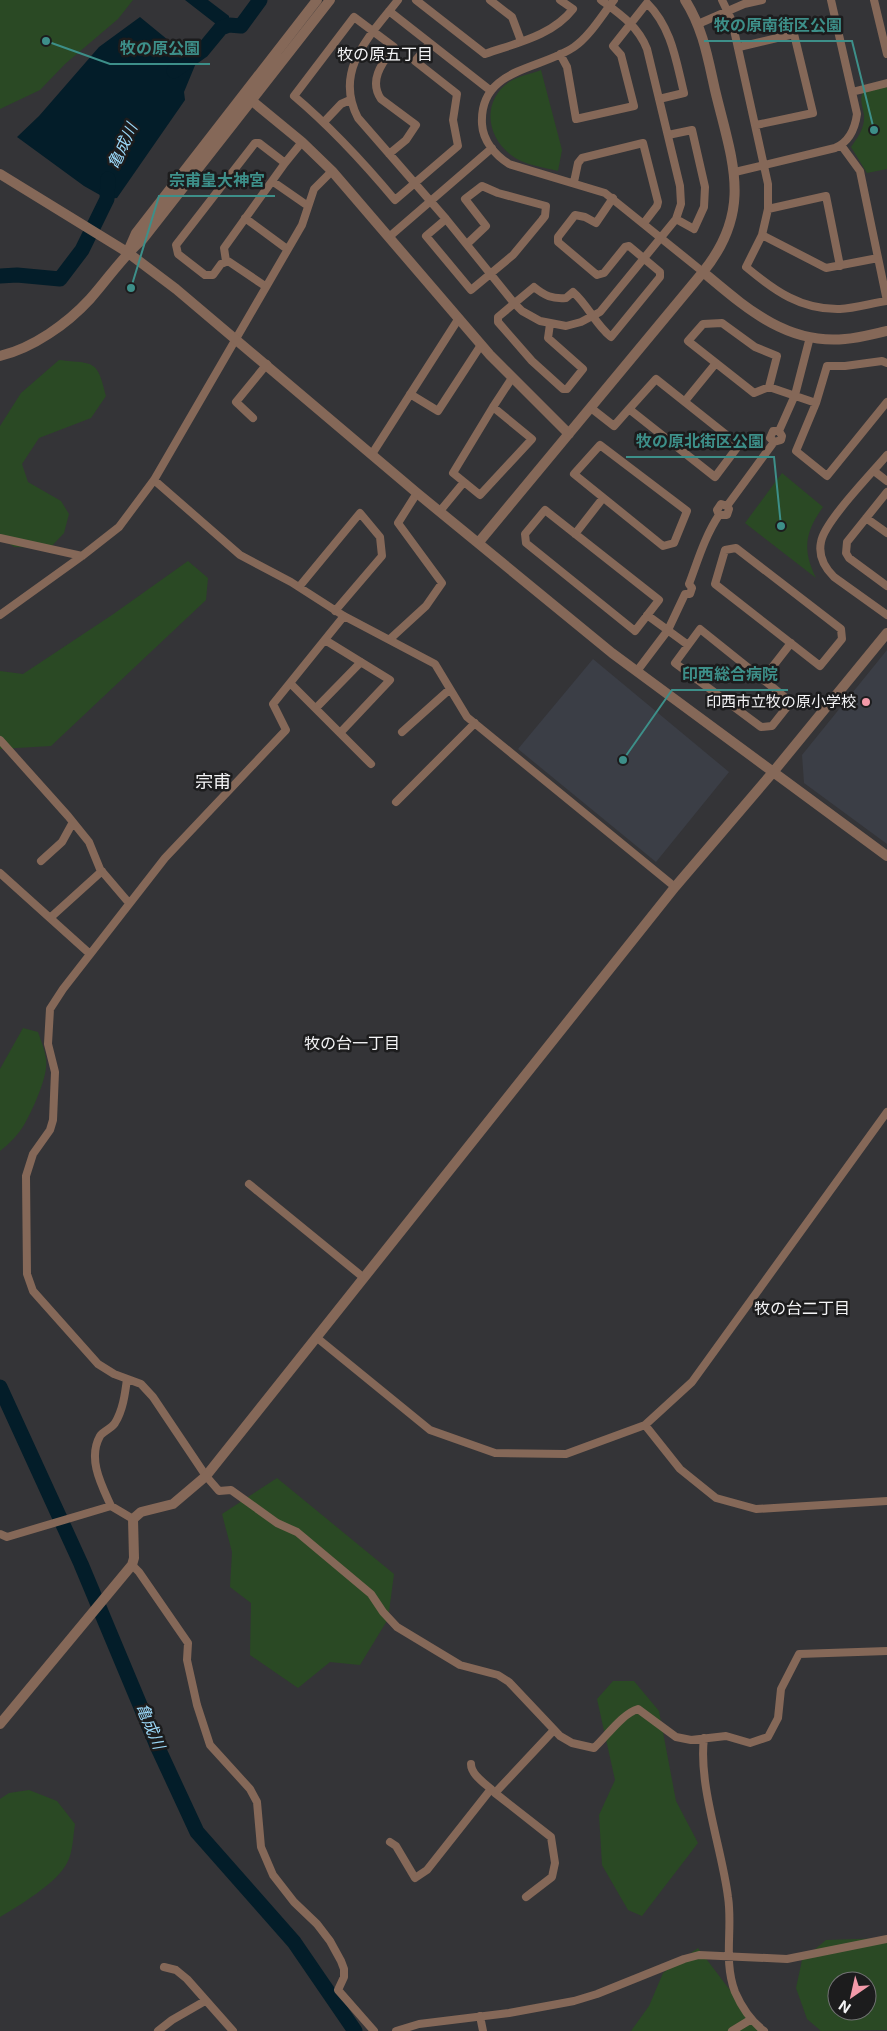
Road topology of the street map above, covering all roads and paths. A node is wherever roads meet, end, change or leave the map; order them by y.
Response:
1 (317, 0) edge
2 (330, 0) edge
3 (398, 0) edge
4 (416, 0) edge
5 (430, 0) edge
6 (490, 0) edge
7 (560, 0) edge
8 (601, 0) edge
9 (685, 0) edge
10 (722, 0) edge
11 (762, 0) edge
12 (831, 0) edge
13 (874, 0) edge
14 (611, 3) edge
15 (425, 7) junction
16 (389, 11) junction
17 (727, 11) junction
18 (631, 23) junction
19 (698, 24) junction
20 (373, 32) junction
21 (521, 41) junction
22 (430, 43) junction
23 (739, 47) junction
24 (560, 54) junction
25 (887, 54) edge
26 (887, 83) edge
27 (491, 91) junction
28 (852, 92) junction
29 (659, 99) junction
30 (251, 100) junction
31 (350, 100) junction
32 (324, 122) junction
33 (756, 125) junction
34 (668, 135) junction
35 (302, 142) junction
36 (841, 145) junction
37 (492, 148) junction
38 (389, 154) junction
39 (285, 163) junction
40 (765, 164) junction
41 (332, 172) junction
42 (735, 172) junction
43 (0, 174) edge
44 (272, 181) junction
45 (574, 182) junction
46 (415, 183) junction
47 (614, 198) junction
48 (430, 200) junction
49 (308, 206) junction
50 (768, 208) junction
51 (245, 218) junction
52 (446, 219) junction
53 (676, 219) junction
54 (644, 223) junction
55 (762, 235) junction
56 (389, 237) junction
57 (662, 238) junction
58 (467, 244) junction
59 (287, 249) junction
60 (127, 252) junction
61 (878, 258) junction
62 (645, 259) junction
63 (226, 261) junction
64 (840, 266) junction
65 (703, 272) junction
66 (490, 274) junction
67 (265, 286) junction
68 (514, 303) junction
69 (592, 316) junction
70 (458, 318) junction
71 (550, 324) junction
72 (887, 331) edge
73 (810, 337) junction
74 (236, 339) junction
75 (481, 344) junction
76 (0, 356) edge
77 (716, 363) junction
78 (887, 363) edge
79 (267, 364) junction
80 (512, 378) junction
81 (769, 387) junction
82 (410, 394) junction
83 (795, 395) junction
84 (685, 401) junction
85 (887, 402) edge
86 (816, 403) junction
87 (493, 407) junction
88 (591, 408) junction
89 (629, 410) junction
90 (253, 418) dead end
91 (569, 434) junction
92 (372, 454) junction
93 (887, 455) edge
94 (874, 471) junction
95 (154, 480) junction
96 (887, 481) edge
97 (464, 482) junction
98 (887, 492) edge
99 (418, 493) junction
100 (603, 498) junction
101 (440, 511) junction
102 (866, 518) junction
103 (887, 533) edge
104 (575, 534) junction
105 (0, 538) edge
106 (480, 542) junction
107 (82, 556) junction
108 (887, 586) edge
109 (299, 587) junction
110 (335, 610) junction
111 (0, 615) edge
112 (647, 615) junction
113 (887, 615) edge
114 (344, 616) junction
115 (668, 630) junction
116 (887, 633) edge
117 (390, 639) junction
118 (325, 640) junction
119 (791, 643) junction
120 (688, 646) junction
121 (361, 662) junction
122 (637, 671) junction
123 (762, 679) junction
124 (290, 683) junction
125 (450, 689) junction
126 (316, 708) junction
127 (475, 723) junction
128 (402, 732) dead end
129 (340, 733) junction
130 (0, 740) edge
131 (371, 764) dead end
132 (774, 771) junction
133 (396, 802) dead end
134 (73, 822) junction
135 (887, 856) edge
136 (41, 860) dead end
137 (102, 871) junction
138 (0, 874) edge
139 (675, 887) junction
140 (129, 903) junction
141 (50, 918) junction
142 (90, 954) junction
143 (887, 1112) edge
144 (249, 1184) dead end
145 (364, 1278) junction
146 (316, 1337) junction
147 (127, 1379) junction
148 (645, 1425) junction
149 (206, 1476) junction
150 (887, 1501) edge
151 (111, 1506) junction
152 (133, 1519) junction
153 (0, 1534) edge
154 (132, 1565) junction
155 (887, 1651) edge
156 (0, 1724) edge
157 (554, 1730) junction
158 (704, 1738) junction
159 (471, 1764) dead end
160 (493, 1791) junction
161 (390, 1842) dead end
162 (526, 1897) dead end
163 (887, 1939) edge
164 (728, 1957) junction
165 (164, 1966) dead end
166 (206, 2001) junction
167 (480, 2016) junction
168 (750, 2020) junction
169 (158, 2031) edge
170 (233, 2031) edge
171 (374, 2031) edge
172 (396, 2031) edge
173 (483, 2031) edge
174 (732, 2031) edge
175 (764, 2031) edge

1 - 60 street
2 - 30 street
3 - 16 street
4 - 15 street
5 - 15 street
6 - 21 street
7 - 21 street
8 - 14 street
9 - 19 street
10 - 17 street
11 - 17 street
12 - 28 street
13 - 25 street
14 - 18 street
14 - 24 street
15 - 21 street
16 - 20 street
16 - 22 street
17 - 19 street
17 - 23 street
18 - 24 street
18 - 29 street
18 - 29 street
19 - 42 street
20 - 31 street
20 - 32 street
20 - 38 street
22 - 27 street
22 - 46 street
23 - 33 street
23 - 33 street
24 - 27 street
26 - 28 street
27 - 37 street
28 - 36 street
29 - 34 street
30 - 35 street
30 - 60 street
31 - 32 street
31 - 38 street
32 - 46 street
33 - 40 street
34 - 53 street
34 - 53 street
35 - 39 street
35 - 41 street
36 - 40 street
36 - 61 street
37 - 45 street
37 - 48 street
38 - 46 street
39 - 44 street
39 - 63 street
40 - 42 street
40 - 50 street
41 - 49 street
41 - 56 street
42 - 65 street
43 - 60 street
44 - 49 street
44 - 51 street
45 - 47 street
45 - 54 street
46 - 48 street
47 - 54 street
47 - 62 street
48 - 52 street
48 - 56 street
49 - 59 street
50 - 55 street
50 - 64 street
51 - 59 street
51 - 63 street
52 - 58 street
52 - 66 street
53 - 57 street
54 - 57 street
55 - 61 street
55 - 64 street
56 - 70 street
57 - 62 street
57 - 65 street
58 - 66 street
58 - 66 street
59 - 67 street
60 - 74 street
60 - 76 street
61 - 64 street
62 - 69 street
62 - 69 street
63 - 67 street
65 - 73 street
65 - 88 street
66 - 68 street
67 - 74 street
68 - 69 street
68 - 71 street
68 - 71 street
69 - 71 street
70 - 75 street
70 - 82 street
72 - 73 street
73 - 83 street
74 - 79 street
74 - 95 street
75 - 80 street
75 - 82 street
77 - 81 street
77 - 81 street
77 - 84 street
78 - 86 street
79 - 90 street
79 - 92 street
80 - 87 street
80 - 91 street
81 - 83 street
82 - 92 street
83 - 86 street
83 - 115 street
84 - 89 street
84 - 89 street
85 - 86 street
87 - 97 street
87 - 97 street
88 - 89 street
88 - 91 street
91 - 106 street
92 - 99 street
93 - 94 street
94 - 96 street
94 - 113 street
95 - 107 street
95 - 109 street
97 - 101 street
98 - 102 street
99 - 101 street
99 - 117 street
100 - 100 street
100 - 104 street
101 - 106 street
102 - 103 street
102 - 108 street
104 - 112 street
104 - 112 street
105 - 107 street
106 - 122 street
107 - 111 street
109 - 110 street
109 - 110 street
110 - 114 street
112 - 115 street
114 - 117 street
114 - 118 street
115 - 120 street
115 - 122 street
116 - 132 street
117 - 125 street
118 - 121 street
118 - 124 street
119 - 119 street
119 - 123 street
120 - 123 street
120 - 123 street
121 - 126 street
121 - 129 street
122 - 132 street
124 - 126 street
124 - 140 street
125 - 127 street
125 - 128 street
126 - 129 street
127 - 133 street
127 - 139 street
129 - 131 street
130 - 134 street
132 - 135 street
132 - 139 street
134 - 136 street
134 - 137 street
137 - 140 street
137 - 141 street
138 - 141 street
139 - 145 street
140 - 142 street
141 - 142 street
142 - 147 street
143 - 148 street
144 - 145 street
145 - 146 street
146 - 148 street
146 - 149 street
147 - 149 street
147 - 151 street
148 - 150 street
149 - 152 street
149 - 157 street
151 - 152 street
151 - 153 street
152 - 154 street
154 - 156 street
154 - 171 street
155 - 158 street
157 - 158 street
157 - 160 street
158 - 164 street
159 - 160 street
160 - 161 street
160 - 162 street
163 - 164 street
164 - 167 street
164 - 168 street
165 - 166 street
166 - 169 street
166 - 170 street
167 - 172 street
167 - 173 street
168 - 174 street
168 - 175 street

